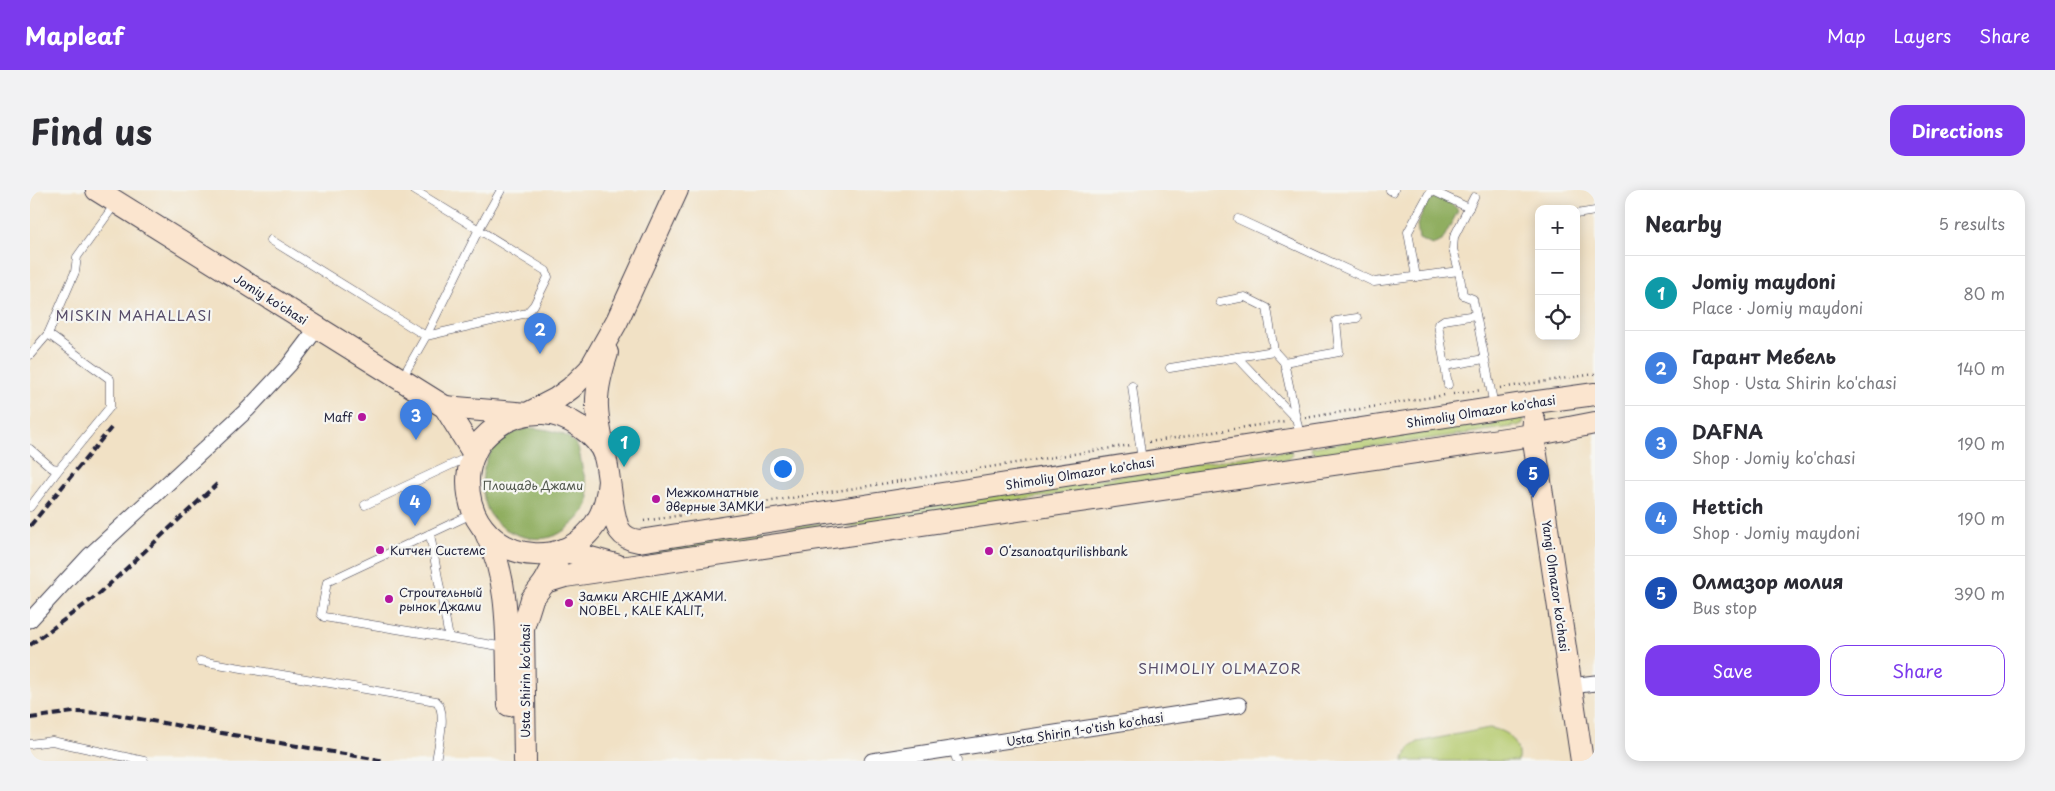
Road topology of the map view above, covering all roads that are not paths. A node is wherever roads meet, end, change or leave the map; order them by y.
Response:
1 (97, 190) edge
2 (414, 190) edge
3 (501, 190) edge
4 (677, 190) edge
5 (1390, 190) edge
6 (1394, 190) edge
7 (1431, 190) edge
8 (1474, 197) dead end
9 (116, 202) junction
10 (1469, 208) junction
11 (1595, 211) edge
12 (1580, 213) edge
13 (1238, 219) dead end
14 (479, 229) junction
15 (271, 240) dead end
16 (1459, 271) junction
17 (1416, 277) junction
18 (1220, 302) dead end
19 (1476, 315) junction
20 (1356, 318) dead end
21 (617, 321) junction
22 (317, 328) junction
23 (48, 334) junction
24 (426, 336) junction
25 (1274, 351) junction
26 (30, 355) edge
27 (1237, 357) junction
28 (1484, 359) junction
29 (1284, 362) junction
30 (1445, 366) junction
31 (1170, 368) dead end
32 (401, 380) junction
33 (1448, 385) dead end
34 (1132, 386) dead end
35 (1595, 394) edge
36 (1492, 399) junction
37 (1536, 402) junction
38 (446, 407) junction
39 (527, 414) junction
40 (1595, 422) edge
41 (1298, 429) junction
42 (1540, 433) junction
43 (30, 449) edge
44 (474, 454) junction
45 (604, 455) junction
46 (1142, 463) junction
47 (1305, 468) junction
48 (59, 469) junction
49 (609, 481) junction
50 (365, 505) dead end
51 (30, 507) edge
52 (831, 512) junction
53 (480, 522) junction
54 (430, 534) junction
55 (835, 537) junction
56 (562, 550) junction
57 (627, 568) junction
58 (545, 582) junction
59 (30, 620) edge
60 (449, 638) junction
61 (515, 648) junction
62 (200, 661) dead end
63 (1584, 685) edge
64 (1239, 705) dead end
65 (30, 744) edge
66 (1595, 746) edge
67 (955, 755) edge
68 (144, 761) edge
69 (436, 761) edge
70 (512, 761) edge
71 (525, 761) edge
72 (872, 761) edge
73 (1582, 761) edge

1 - 9 main road, Jomiy ko'chasi
2 - 14 lane
3 - 14 lane
4 - 21 main road
5 - 6 lane
7 - 10 lane
7 - 17 lane
8 - 10 lane
9 - 22 main road, Jomiy ko'chasi
9 - 23 lane
10 - 16 lane
11 - 12 lane
13 - 17 lane
14 - 24 lane
14 - 24 lane
15 - 24 lane
16 - 17 lane
16 - 19 lane
18 - 25 lane
19 - 28 lane
19 - 30 lane
20 - 29 lane
21 - 39 main road
21 - 45 main road
22 - 32 main road, Jomiy ko'chasi
22 - 59 street
23 - 26 lane
23 - 48 lane
24 - 32 lane
25 - 27 lane
25 - 29 lane
27 - 31 lane
27 - 41 lane
28 - 30 lane
28 - 36 lane
29 - 41 lane
30 - 33 lane
32 - 38 main road, Jomiy ko'chasi
34 - 46 lane
35 - 37 main road, Shimoliy Olmazor ko'chasi
36 - 37 main road, Shimoliy Olmazor ko'chasi
36 - 41 main road, Shimoliy Olmazor ko'chasi
37 - 42 main road, Yangi Olmazor ko'chasi
38 - 39 main road
38 - 44 main road
39 - 44 main road
39 - 45 main road
40 - 42 main road
41 - 46 main road, Shimoliy Olmazor ko'chasi
41 - 47 main road
42 - 47 main road
42 - 63 main road, Yangi Olmazor ko'chasi
42 - 63 main road, Yangi Olmazor ko'chasi
43 - 48 lane
44 - 50 lane
44 - 53 main road
45 - 49 main road
46 - 52 main road, Shimoliy Olmazor ko'chasi
47 - 55 main road
48 - 51 lane
49 - 52 main road, Shimoliy Olmazor ko'chasi
49 - 56 main road
52 - 55 main road
53 - 54 lane
53 - 56 main road
53 - 61 main road, Usta Shirin ko'chasi
54 - 60 lane
54 - 60 lane
55 - 57 main road
56 - 57 main road
56 - 58 main road, Usta Shirin ko'chasi
57 - 58 main road
58 - 61 main road, Usta Shirin ko'chasi
60 - 61 lane
61 - 70 main road, Usta Shirin ko'chasi
61 - 71 main road, Usta Shirin ko'chasi
62 - 69 lane
63 - 66 main road, Yangi Olmazor ko'chasi
63 - 73 main road, Yangi Olmazor ko'chasi
64 - 67 street, Usta Shirin 1-o'tish ko'chasi
65 - 68 lane
67 - 72 street, Usta Shirin 1-o'tish ko'chasi

